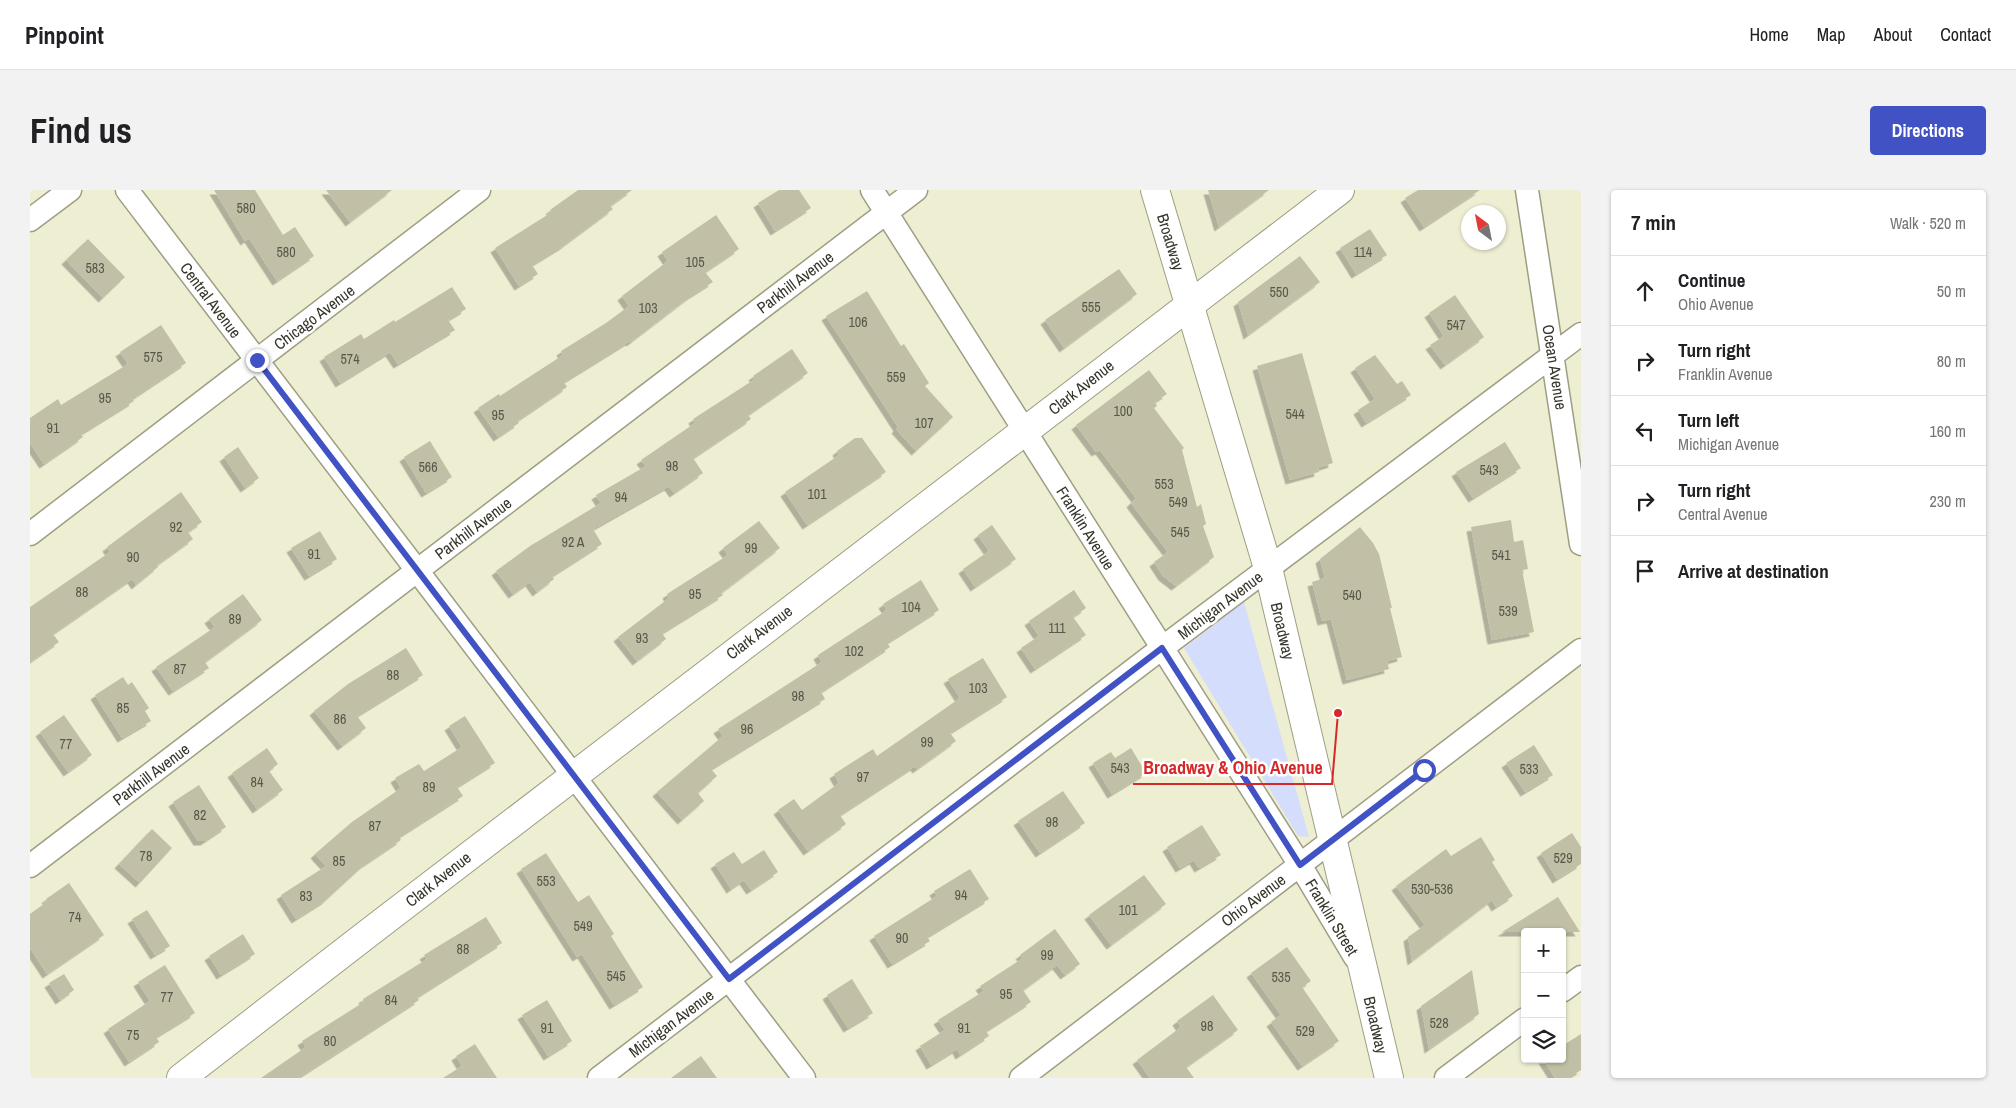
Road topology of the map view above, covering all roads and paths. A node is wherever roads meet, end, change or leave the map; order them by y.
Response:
1 (70, 190) edge
2 (127, 190) edge
3 (479, 190) edge
4 (872, 190) edge
5 (916, 190) edge
6 (1155, 190) edge
7 (1340, 190) edge
8 (1527, 190) edge
9 (886, 212) junction
10 (30, 220) edge
11 (1189, 303) junction
12 (1581, 334) edge
13 (1553, 355) junction
14 (257, 360) junction
15 (1024, 431) junction
16 (30, 534) edge
17 (1581, 544) edge
18 (1268, 568) junction
19 (417, 570) junction
20 (1162, 648) junction
21 (1581, 650) edge
22 (573, 774) junction
23 (1333, 841) junction
24 (1300, 865) junction
25 (30, 866) edge
26 (1363, 970) junction
27 (1581, 977) edge
28 (729, 979) junction
29 (1566, 988) edge
30 (1521, 1022) edge
31 (181, 1078) edge
32 (599, 1078) edge
33 (804, 1078) edge
34 (1020, 1078) edge
35 (1389, 1078) edge
36 (1446, 1078) edge

1 - 10 street
2 - 14 street, Central Avenue
3 - 14 street, Chicago Avenue
4 - 9 street, Franklin Avenue
5 - 9 street, Parkhill Avenue
6 - 11 street, Broadway
7 - 11 street, Clark Avenue
8 - 13 street, Ocean Avenue
9 - 15 street, Franklin Avenue
9 - 19 street, Parkhill Avenue
11 - 15 street, Clark Avenue
11 - 18 street, Broadway
12 - 13 street, Michigan Avenue
13 - 17 street, Ocean Avenue
13 - 18 street, Michigan Avenue
14 - 16 street, Chicago Avenue
14 - 19 street, Central Avenue
15 - 20 street, Franklin Avenue
15 - 22 street, Clark Avenue
18 - 20 street, Michigan Avenue
18 - 23 street, Broadway
19 - 22 street, Central Avenue
19 - 25 street, Parkhill Avenue
20 - 24 street, Franklin Avenue
20 - 28 street, Michigan Avenue
21 - 23 street, Ohio Avenue
22 - 28 street, Central Avenue
22 - 31 street, Clark Avenue
23 - 24 street, Ohio Avenue
23 - 26 street, Broadway
24 - 26 street, Franklin Street
24 - 34 street, Ohio Avenue
26 - 35 street, Broadway
27 - 29 street
28 - 32 street, Michigan Avenue
28 - 33 street, Central Avenue
30 - 36 street

